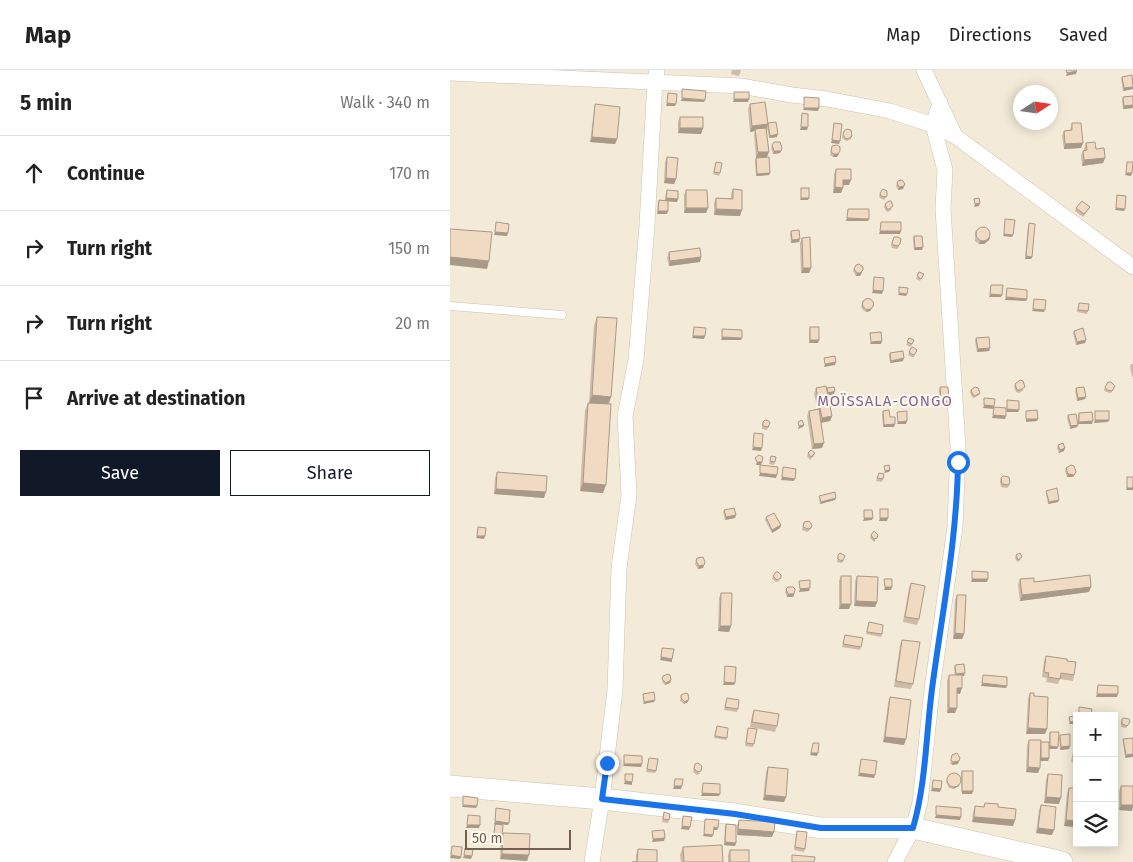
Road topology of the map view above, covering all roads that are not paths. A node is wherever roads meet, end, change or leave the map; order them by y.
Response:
1 (924, 70) edge
2 (450, 73) edge
3 (656, 76) edge
4 (940, 103) junction
5 (934, 125) junction
6 (955, 136) junction
7 (1133, 267) edge
8 (450, 306) edge
9 (562, 315) dead end
10 (450, 786) edge
11 (602, 799) junction
12 (913, 828) junction
13 (592, 862) edge
14 (895, 862) edge
15 (1062, 862) edge

1 - 4 street
2 - 3 street
3 - 5 street
3 - 11 street
4 - 5 street
4 - 6 street
5 - 6 street
5 - 12 street
6 - 7 street
8 - 9 lane
10 - 11 street
11 - 12 street
11 - 13 street
12 - 14 street
12 - 15 street

